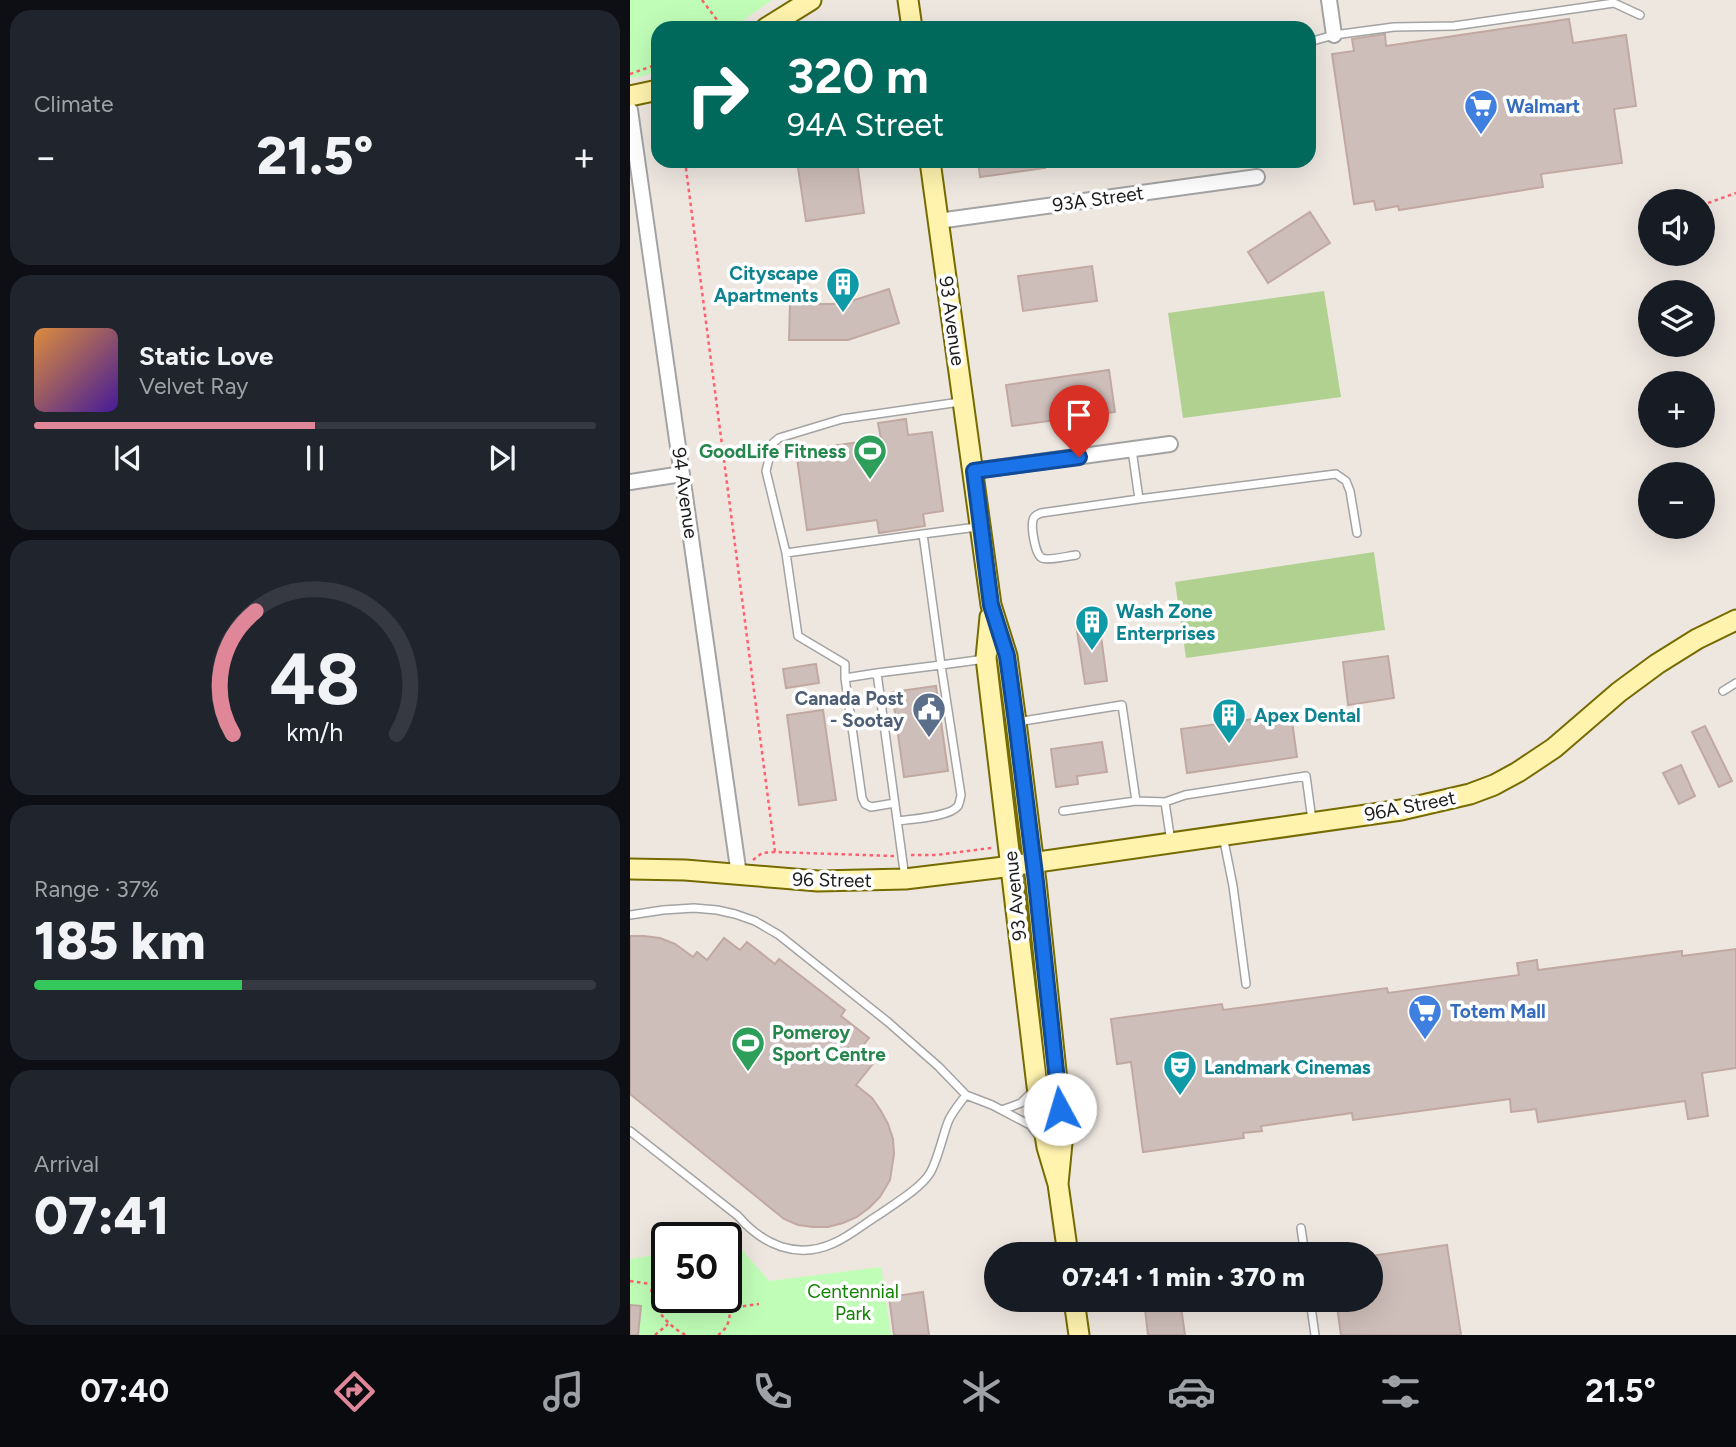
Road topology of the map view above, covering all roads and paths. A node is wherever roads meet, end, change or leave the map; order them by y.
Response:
1 (702, 0) edge
2 (811, 0) edge
3 (908, 0) edge
4 (1329, 0) edge
5 (1640, 15) dead end
6 (718, 21) edge
7 (777, 21) edge
8 (911, 21) edge
9 (1334, 35) junction
10 (1316, 40) edge
11 (651, 66) edge
12 (630, 74) edge
13 (651, 92) edge
14 (630, 96) edge
15 (630, 110) edge
16 (686, 168) edge
17 (931, 168) edge
18 (1257, 177) dead end
19 (1736, 193) edge
20 (1715, 200) edge
21 (939, 221) junction
22 (964, 401) junction
23 (1170, 444) dead end
24 (1132, 449) junction
25 (974, 471) junction
26 (682, 474) junction
27 (630, 482) edge
28 (1139, 499) junction
29 (981, 526) junction
30 (1357, 533) dead end
31 (923, 534) junction
32 (786, 553) junction
33 (1076, 555) dead end
34 (991, 605) junction
35 (1736, 620) edge
36 (986, 658) junction
37 (941, 664) junction
38 (877, 673) junction
39 (845, 678) junction
40 (1736, 683) edge
41 (1723, 691) dead end
42 (1016, 722) junction
43 (1136, 801) junction
44 (1166, 802) junction
45 (895, 803) junction
46 (1063, 811) dead end
47 (898, 821) junction
48 (1313, 823) junction
49 (1223, 835) junction
50 (1171, 843) junction
51 (995, 847) dead end
52 (775, 852) junction
53 (902, 856) junction
54 (753, 859) dead end
55 (1033, 862) junction
56 (1011, 866) junction
57 (630, 869) edge
58 (740, 875) junction
59 (905, 879) junction
60 (630, 915) edge
61 (1246, 984) dead end
62 (1037, 1086) junction
63 (966, 1095) junction
64 (1002, 1110) junction
65 (630, 1131) edge
66 (1047, 1147) junction
67 (1058, 1184) junction
68 (1301, 1228) dead end
69 (1066, 1242) edge
70 (1303, 1242) edge
71 (630, 1282) edge
72 (651, 1284) edge
73 (759, 1304) dead end
74 (742, 1306) edge
75 (1076, 1312) edge
76 (1312, 1312) edge
77 (659, 1313) edge
78 (729, 1313) edge
79 (668, 1324) junction
80 (655, 1335) edge
81 (686, 1335) edge
82 (718, 1335) edge
83 (1079, 1335) edge
84 (1315, 1335) edge

1 - 6 path
2 - 7 main road
3 - 8 main road
4 - 9 street
5 - 9 lane
9 - 10 lane
11 - 12 path
13 - 14 main road
15 - 26 street, 94 Avenue
16 - 52 path
17 - 21 main road, 93 Avenue
18 - 21 street, 93A Street
19 - 20 path
21 - 22 main road, 93 Avenue
22 - 25 main road, 93 Avenue
22 - 32 lane
23 - 24 street
24 - 25 street
24 - 28 lane
25 - 29 main road, 93 Avenue
26 - 27 street
26 - 58 street, 94 Avenue
28 - 30 lane
28 - 33 lane
29 - 31 lane
29 - 34 main road, 93 Avenue
31 - 32 lane
31 - 37 lane
32 - 39 lane
34 - 36 main road, 93 Avenue
34 - 42 main road, 93 Avenue
35 - 48 main road, 96A Street
36 - 37 lane
36 - 56 main road, 93 Avenue
37 - 38 lane
37 - 47 lane
38 - 39 lane
38 - 45 lane
39 - 45 lane
40 - 41 lane
42 - 43 lane
42 - 55 main road, 93 Avenue
43 - 44 lane
43 - 46 lane
44 - 48 lane
44 - 50 lane
45 - 47 lane
47 - 53 lane
48 - 49 main road, 96A Street
49 - 50 main road, 96A Street
49 - 61 lane
50 - 55 main road, 96A Street
51 - 53 path
52 - 53 path
52 - 54 path
53 - 59 lane
55 - 56 main road, 96 Street
55 - 67 main road, 93 Avenue
56 - 59 main road, 96 Street
56 - 62 main road, 93 Avenue
57 - 58 main road, 96 Street
58 - 59 main road, 96 Street
60 - 63 lane
62 - 64 lane
62 - 66 main road, 93 Avenue
63 - 64 lane
63 - 65 lane
64 - 66 lane
66 - 67 main road, 93 Avenue
67 - 69 main road, 93 Avenue
68 - 70 lane
71 - 72 path
73 - 74 path
75 - 83 main road
76 - 84 lane
77 - 79 path
78 - 82 path
79 - 80 path
79 - 81 path

